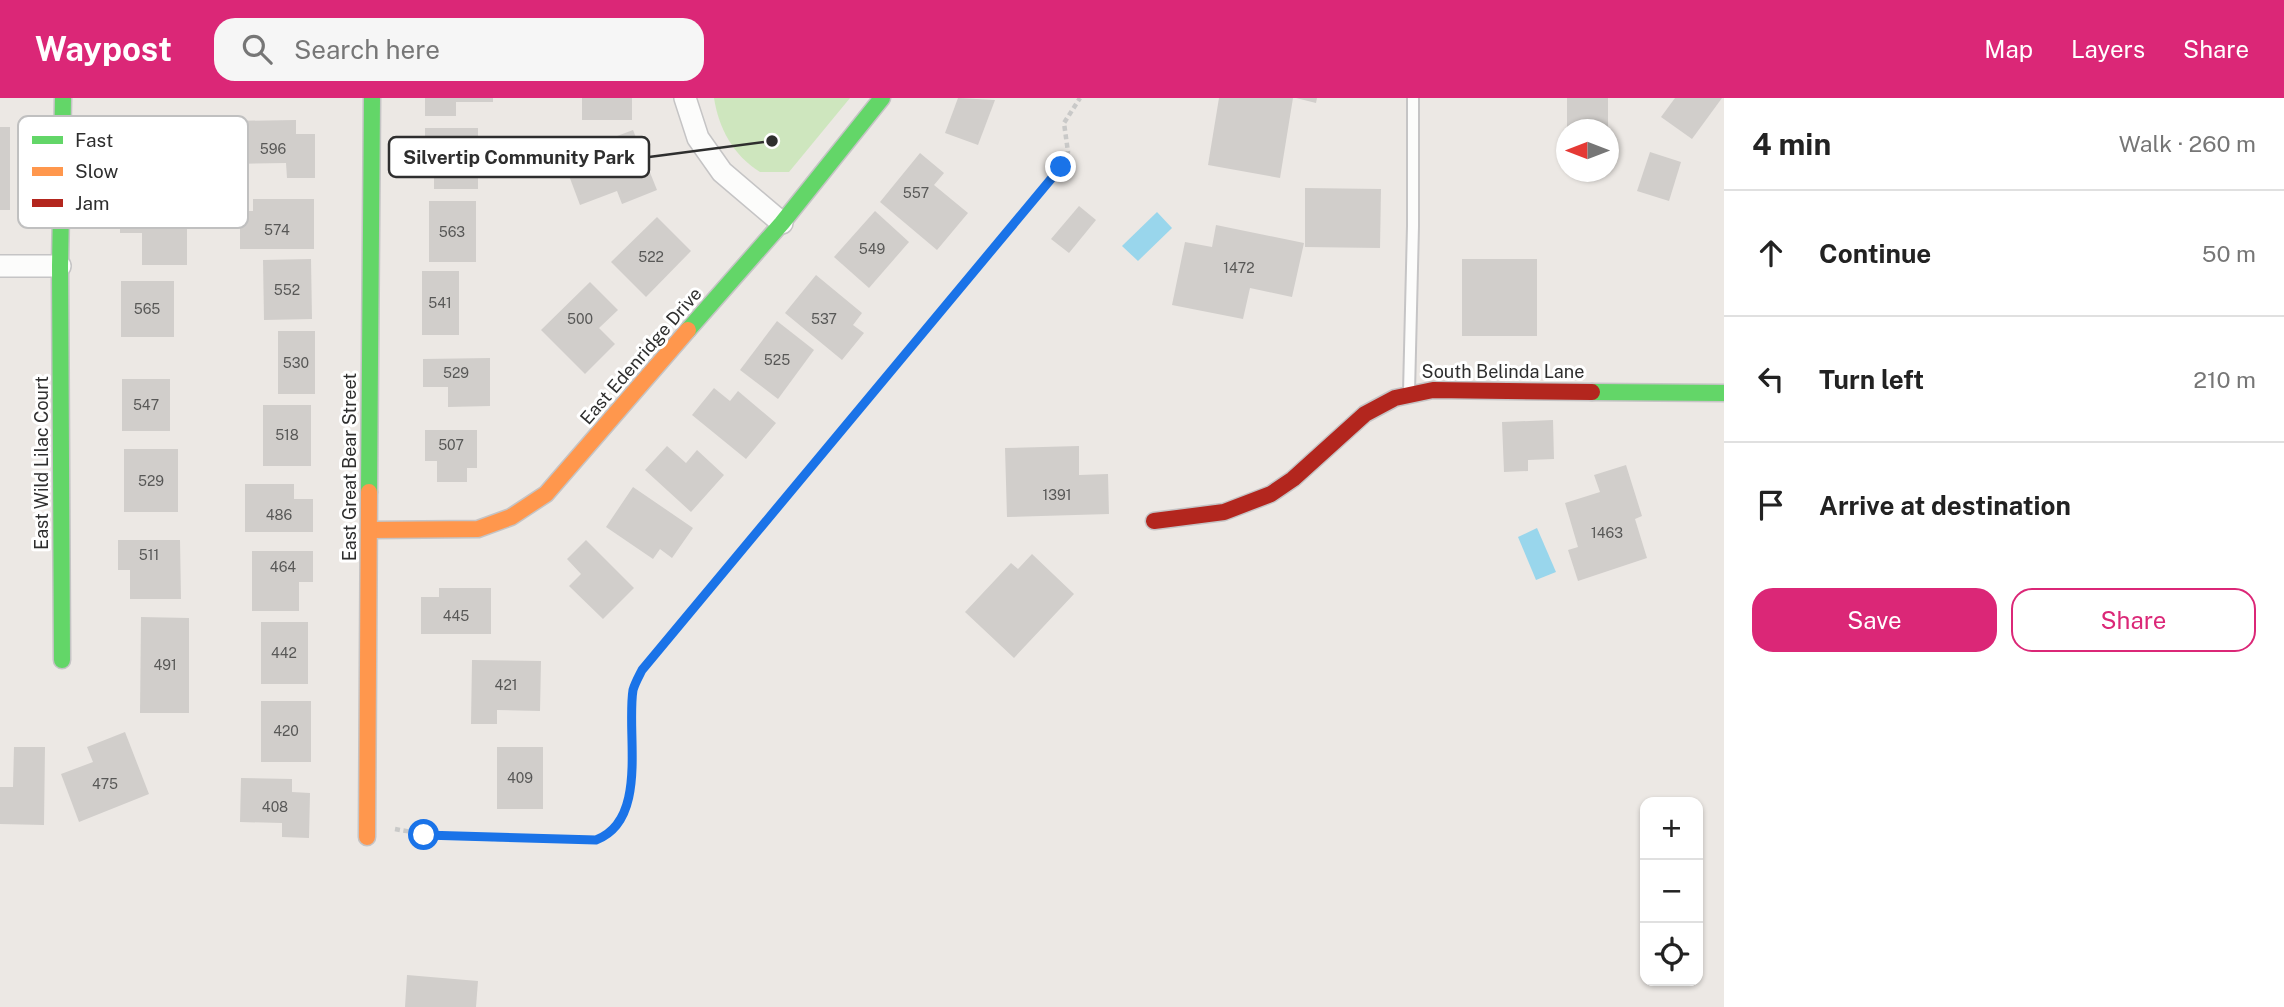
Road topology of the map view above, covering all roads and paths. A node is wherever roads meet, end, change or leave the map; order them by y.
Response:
1 (63, 98) edge
2 (372, 98) edge
3 (685, 98) edge
4 (882, 98) edge
5 (1080, 98) edge
6 (1413, 98) edge
7 (63, 116) edge
8 (782, 223) junction
9 (61, 228) edge
10 (0, 266) edge
11 (60, 266) junction
12 (1409, 392) junction
13 (1724, 393) edge
14 (1154, 521) dead end
15 (369, 530) junction
16 (62, 660) dead end
17 (387, 828) dead end
18 (367, 836) dead end

1 - 7 street, East Wild Lilac Court
2 - 15 street, East Great Bear Street
3 - 8 street
4 - 8 street, East Edenridge Drive
5 - 17 path
6 - 12 lane
8 - 15 street, East Edenridge Drive
9 - 11 street, East Wild Lilac Court
10 - 11 street
11 - 16 street, East Wild Lilac Court
12 - 13 street, South Belinda Lane
12 - 14 street, South Belinda Lane
15 - 18 street, East Great Bear Street

